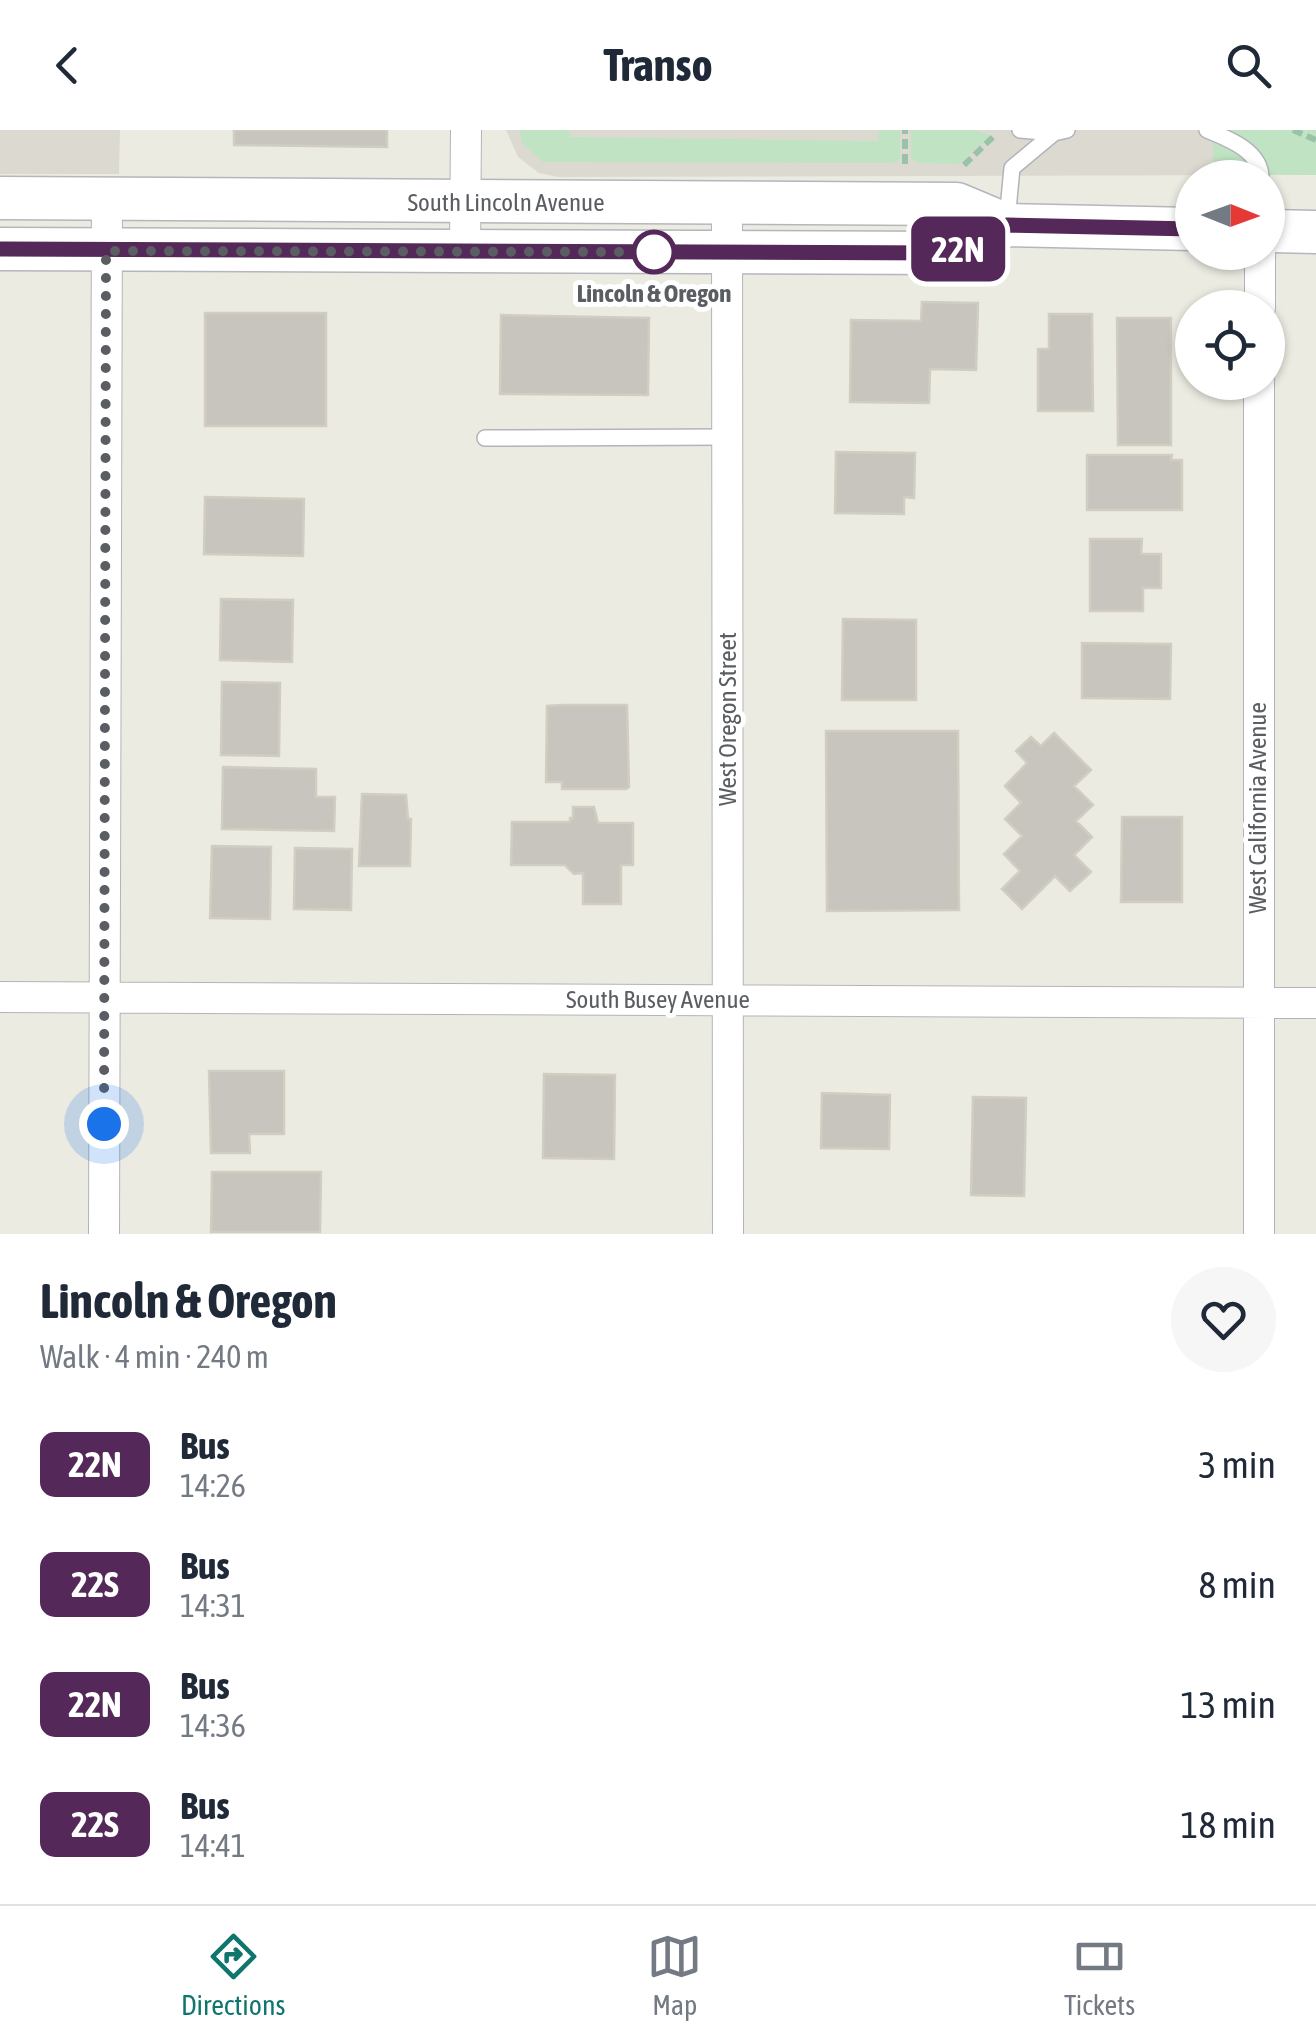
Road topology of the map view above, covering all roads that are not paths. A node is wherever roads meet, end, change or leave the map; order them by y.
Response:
1 (466, 130) edge
2 (1020, 130) edge
3 (1208, 130) edge
4 (1061, 132) edge
5 (1257, 160) edge
6 (0, 198) edge
7 (107, 198) junction
8 (466, 201) junction
9 (727, 203) junction
10 (1007, 225) junction
11 (1175, 229) edge
12 (1285, 231) edge
13 (1316, 232) edge
14 (0, 249) edge
15 (464, 250) junction
16 (106, 251) junction
17 (729, 253) junction
18 (1259, 400) edge
19 (728, 436) junction
20 (485, 438) dead end
21 (0, 997) edge
22 (104, 998) junction
23 (727, 999) junction
24 (1257, 1002) junction
25 (1316, 1003) edge
26 (104, 1234) edge
27 (728, 1234) edge
28 (1258, 1234) edge

1 - 8 street
2 - 4 lane
3 - 5 lane
4 - 10 lane
6 - 7 main road, South Lincoln Avenue
7 - 8 main road, South Lincoln Avenue
7 - 16 street
8 - 9 main road, South Lincoln Avenue
8 - 15 street
9 - 10 main road, South Lincoln Avenue
9 - 17 street, West Oregon Street
10 - 11 main road, South Lincoln Avenue
10 - 17 main road, South Lincoln Avenue
12 - 13 main road
14 - 16 main road, South Lincoln Avenue
15 - 16 main road, South Lincoln Avenue
15 - 17 main road, South Lincoln Avenue
16 - 22 street
17 - 19 street, West Oregon Street
18 - 24 street, West California Avenue
19 - 20 lane
19 - 23 street, West Oregon Street
21 - 22 street, South Busey Avenue
22 - 23 street, South Busey Avenue
22 - 26 street
23 - 24 street, South Busey Avenue
23 - 27 street, West Oregon Street
24 - 25 street, South Busey Avenue
24 - 28 street, West California Avenue

